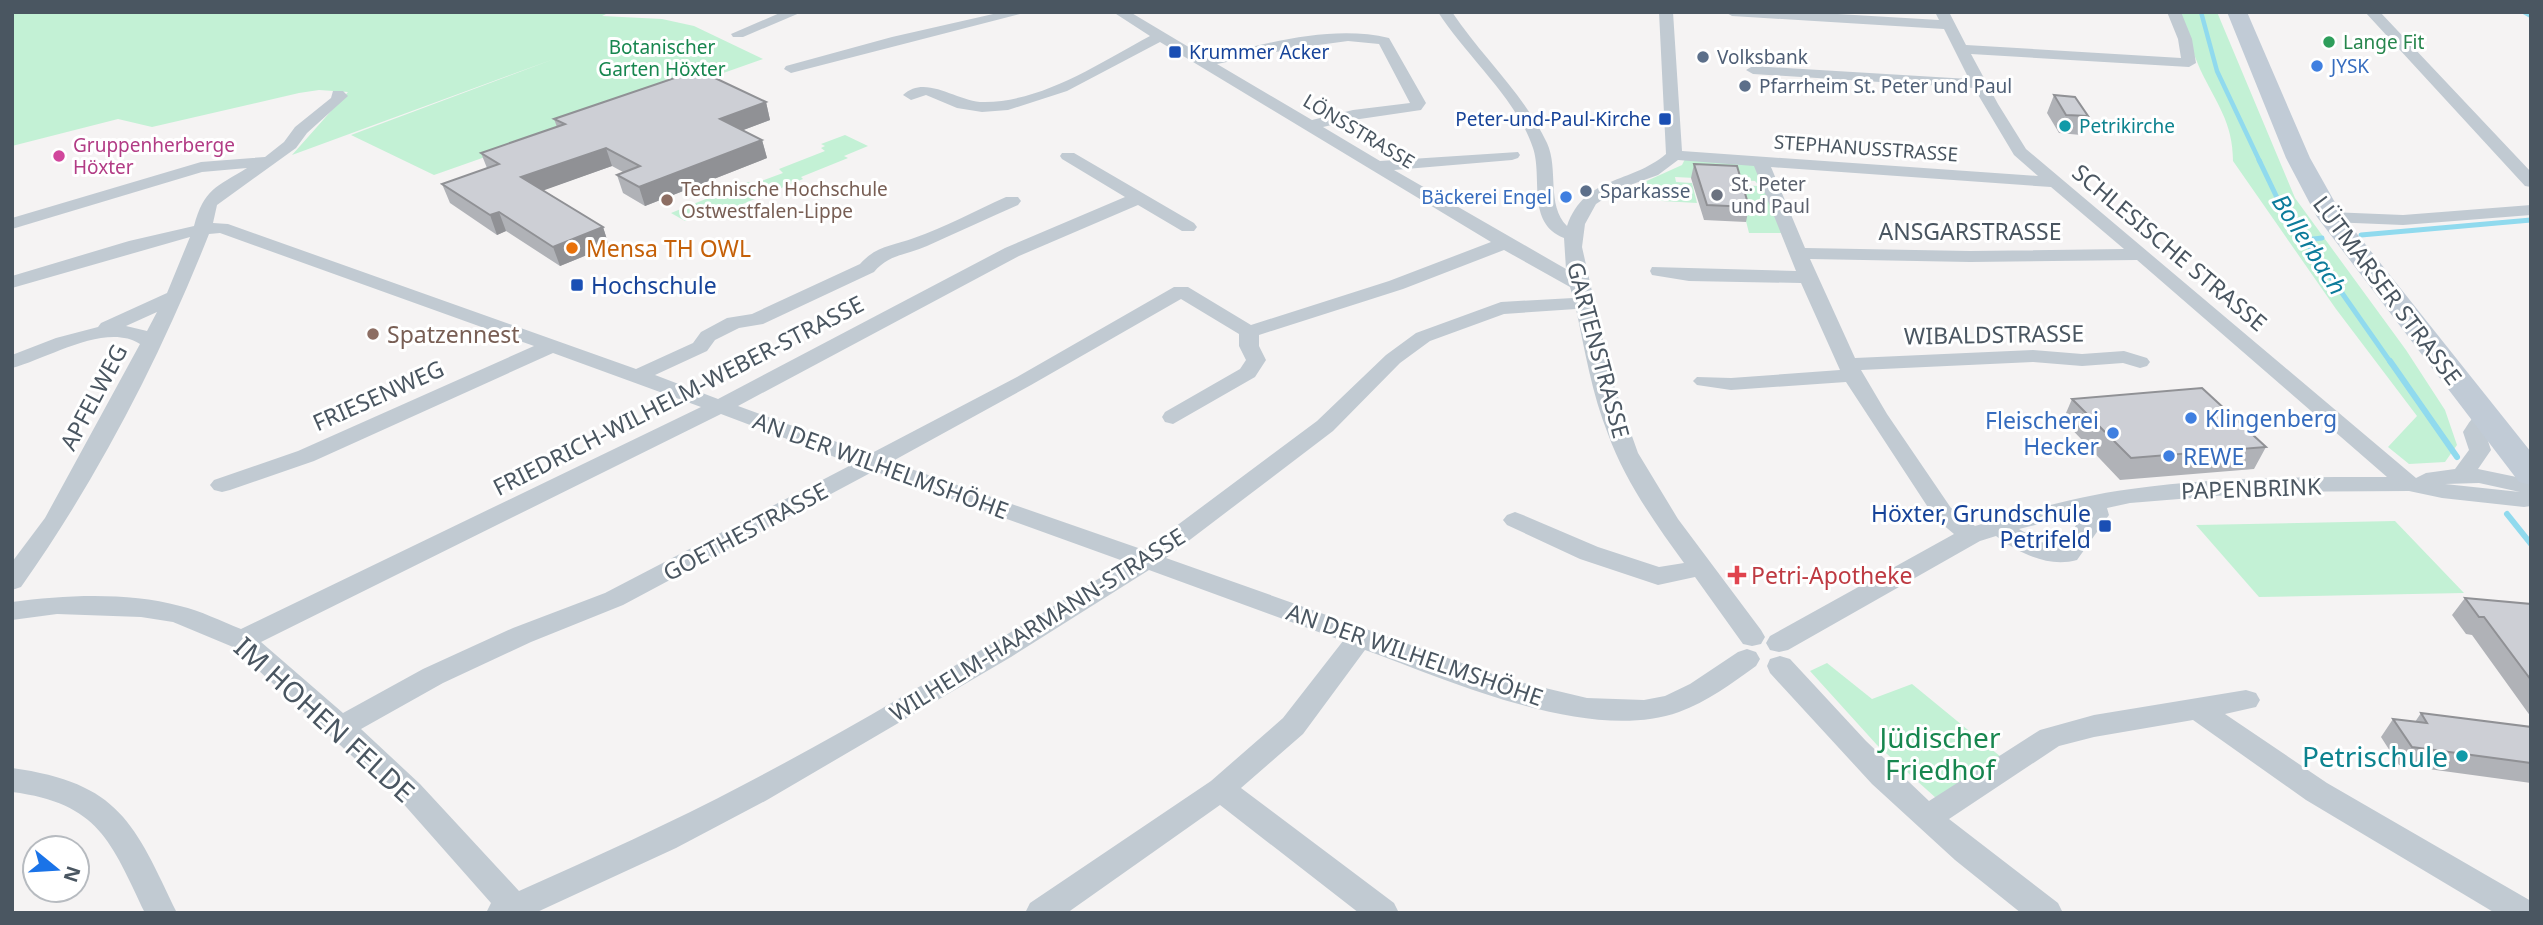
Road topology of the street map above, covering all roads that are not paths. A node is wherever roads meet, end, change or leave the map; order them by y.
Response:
1 (795, 12) edge
2 (1021, 12) edge
3 (1120, 12) edge
4 (1445, 12) edge
5 (1666, 12) edge
6 (1732, 12) edge
7 (2174, 12) edge
8 (2237, 12) edge
9 (2372, 12) edge
10 (1946, 18) edge
11 (738, 34) dead end
12 (1160, 36) junction
13 (1963, 49) junction
14 (1205, 63) junction
15 (791, 69) dead end
16 (1753, 70) dead end
17 (1980, 84) junction
18 (338, 94) dead end
19 (911, 95) dead end
20 (1309, 126) junction
21 (1512, 155) dead end
22 (1674, 155) junction
23 (1068, 156) dead end
24 (269, 162) junction
25 (1761, 162) junction
26 (1376, 166) junction
27 (2055, 182) junction
28 (2531, 182) edge
29 (1138, 198) junction
30 (1012, 201) dead end
31 (2531, 210) edge
32 (2330, 217) junction
33 (12, 224) edge
34 (1188, 227) dead end
35 (202, 229) junction
36 (1573, 235) junction
37 (1505, 243) junction
38 (1799, 253) junction
39 (2140, 254) junction
40 (1659, 271) dead end
41 (1808, 277) junction
42 (12, 282) edge
43 (1581, 293) junction
44 (174, 296) junction
45 (1249, 332) junction
46 (88, 335) junction
47 (152, 342) junction
48 (552, 346) junction
49 (12, 362) edge
50 (2140, 362) dead end
51 (1851, 369) junction
52 (637, 376) junction
53 (1704, 381) dead end
54 (719, 407) junction
55 (1174, 417) dead end
56 (2485, 417) junction
57 (872, 463) junction
58 (2531, 475) edge
59 (2462, 476) junction
60 (2409, 484) junction
61 (222, 485) dead end
62 (2531, 488) edge
63 (2531, 498) edge
64 (2094, 503) junction
65 (1515, 520) dead end
66 (2001, 527) junction
67 (1971, 535) junction
68 (1147, 560) junction
69 (1701, 568) junction
70 (12, 581) edge
71 (12, 611) edge
72 (1359, 639) junction
73 (242, 640) junction
74 (1750, 648) junction
75 (1779, 654) junction
76 (2246, 700) dead end
77 (2200, 710) junction
78 (341, 727) junction
79 (12, 780) edge
80 (1222, 789) junction
81 (1927, 818) junction
82 (508, 909) edge
83 (161, 913) edge
84 (1041, 913) edge
85 (1383, 913) edge
86 (2047, 913) edge
87 (2523, 913) edge

1 - 11 street
2 - 15 street
3 - 12 street, LÖNSSTRASSE
4 - 36 street
5 - 22 street
6 - 10 street
7 - 13 street
8 - 32 main road, LÜTMARSER STRASSE
9 - 28 street
10 - 13 street, SCHLESISCHE STRASSE
12 - 14 street, LÖNSSTRASSE
12 - 19 street
13 - 17 street, SCHLESISCHE STRASSE
14 - 20 street, LÖNSSTRASSE
14 - 20 street
16 - 17 street
17 - 27 street, SCHLESISCHE STRASSE
18 - 24 street
20 - 26 street, LÖNSSTRASSE
21 - 26 street
22 - 25 street, STEPHANUSSTRASSE
22 - 36 street
23 - 29 street
24 - 33 street
24 - 35 street
25 - 27 street, STEPHANUSSTRASSE
25 - 38 street
26 - 37 street, LÖNSSTRASSE
27 - 39 street, SCHLESISCHE STRASSE
29 - 34 street
29 - 54 street, FRIEDRICH-WILHELM-WEBER-STRASSE
30 - 52 street
31 - 32 street
32 - 56 main road, LÜTMARSER STRASSE
35 - 42 street
35 - 44 street, APFELWEG
35 - 48 street, AN DER WILHELMSHÖHE
36 - 43 street, GARTENSTRASSE
37 - 43 street, LÖNSSTRASSE
37 - 45 street
38 - 39 street, ANSGARSTRASSE
38 - 41 street
39 - 60 street, SCHLESISCHE STRASSE
40 - 41 street
41 - 51 street
43 - 68 street, WILHELM-HAARMANN-STRASSE
43 - 69 street, GARTENSTRASSE
44 - 46 street
44 - 47 street, APFELWEG
45 - 55 street
45 - 57 street, GOETHESTRASSE
46 - 47 street
46 - 49 street
47 - 70 street, APFELWEG
48 - 52 street, AN DER WILHELMSHÖHE
48 - 61 street, FRIESENWEG
50 - 51 street, WIBALDSTRASSE
51 - 53 street, WIBALDSTRASSE
51 - 67 street
52 - 54 street, AN DER WILHELMSHÖHE
54 - 57 street, AN DER WILHELMSHÖHE
54 - 73 street, FRIEDRICH-WILHELM-WEBER-STRASSE
56 - 58 main road, LÜTMARSER STRASSE
56 - 59 street
57 - 68 street, AN DER WILHELMSHÖHE
57 - 78 street, GOETHESTRASSE
59 - 60 street, PAPENBRINK
59 - 62 street, PAPENBRINK
60 - 63 street, PAPENBRINK
60 - 64 street, PAPENBRINK
64 - 66 street, PAPENBRINK
64 - 66 street
65 - 69 street
66 - 67 street, PAPENBRINK
67 - 75 street, PAPENBRINK
68 - 72 street, AN DER WILHELMSHÖHE
68 - 82 street, WILHELM-HAARMANN-STRASSE
69 - 74 street, GARTENSTRASSE
71 - 73 street, IM HOHEN FELDE
72 - 74 street, AN DER WILHELMSHÖHE
72 - 80 street
73 - 78 street, IM HOHEN FELDE
74 - 75 street
75 - 81 street
76 - 77 street
77 - 81 street
77 - 87 street
78 - 82 street, IM HOHEN FELDE
79 - 83 street
80 - 84 street
80 - 85 street
81 - 86 street

